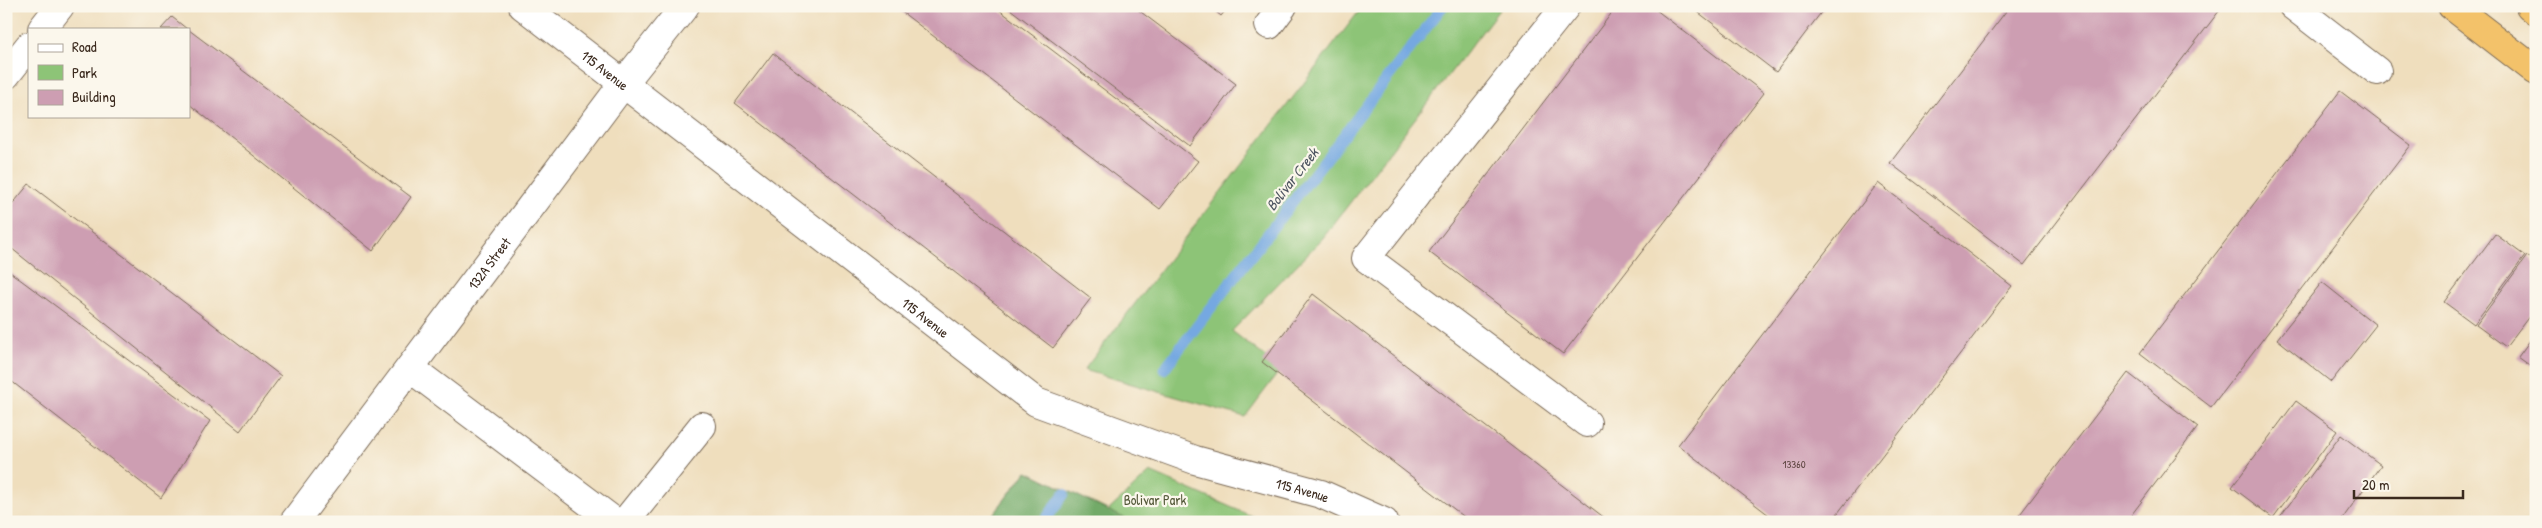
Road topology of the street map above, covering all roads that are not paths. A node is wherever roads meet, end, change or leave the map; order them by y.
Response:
1 (60, 6) edge
2 (523, 6) edge
3 (685, 6) edge
4 (1566, 6) edge
5 (2292, 6) edge
6 (2452, 6) edge
7 (2530, 6) edge
8 (2536, 11) edge
9 (43, 28) edge
10 (28, 47) edge
11 (2376, 71) dead end
12 (2536, 71) edge
13 (6, 75) edge
14 (623, 84) junction
15 (410, 368) junction
16 (1588, 423) dead end
17 (702, 426) dead end
18 (294, 522) edge
19 (615, 522) edge
20 (625, 522) edge
21 (1384, 522) edge

1 - 9 street
2 - 14 street, 115 Avenue
3 - 14 street, 132A Street
4 - 16 street
5 - 11 street
6 - 12 highway
7 - 8 highway
10 - 13 street
14 - 15 street, 132A Street
14 - 21 street, 115 Avenue
15 - 18 street, 132A Street
15 - 19 street
17 - 20 street

